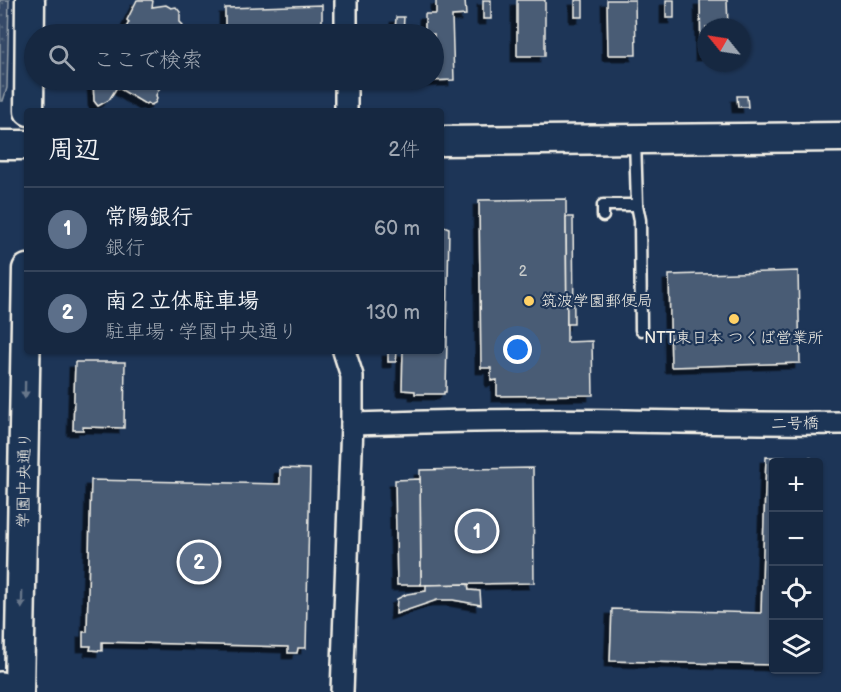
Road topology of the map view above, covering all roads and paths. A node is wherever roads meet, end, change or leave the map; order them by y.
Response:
1 (30, 0) edge
2 (346, 0) edge
3 (30, 24) edge
4 (346, 24) edge
5 (29, 90) edge
6 (29, 108) edge
7 (841, 136) edge
8 (635, 139) junction
9 (444, 141) edge
10 (0, 145) edge
11 (24, 145) edge
12 (637, 205) junction
13 (603, 216) dead end
14 (641, 330) dead end
15 (26, 354) edge
16 (345, 354) edge
17 (841, 423) edge
18 (352, 424) junction
19 (20, 692) edge
20 (342, 692) edge

1 - 3 street
2 - 4 street
5 - 6 street
7 - 8 street
8 - 9 street
8 - 12 lane
10 - 11 street
12 - 13 lane
12 - 14 lane
15 -> 19 street, 学園中央通り
16 - 18 street
17 - 18 street, 二号橋
18 - 20 street

